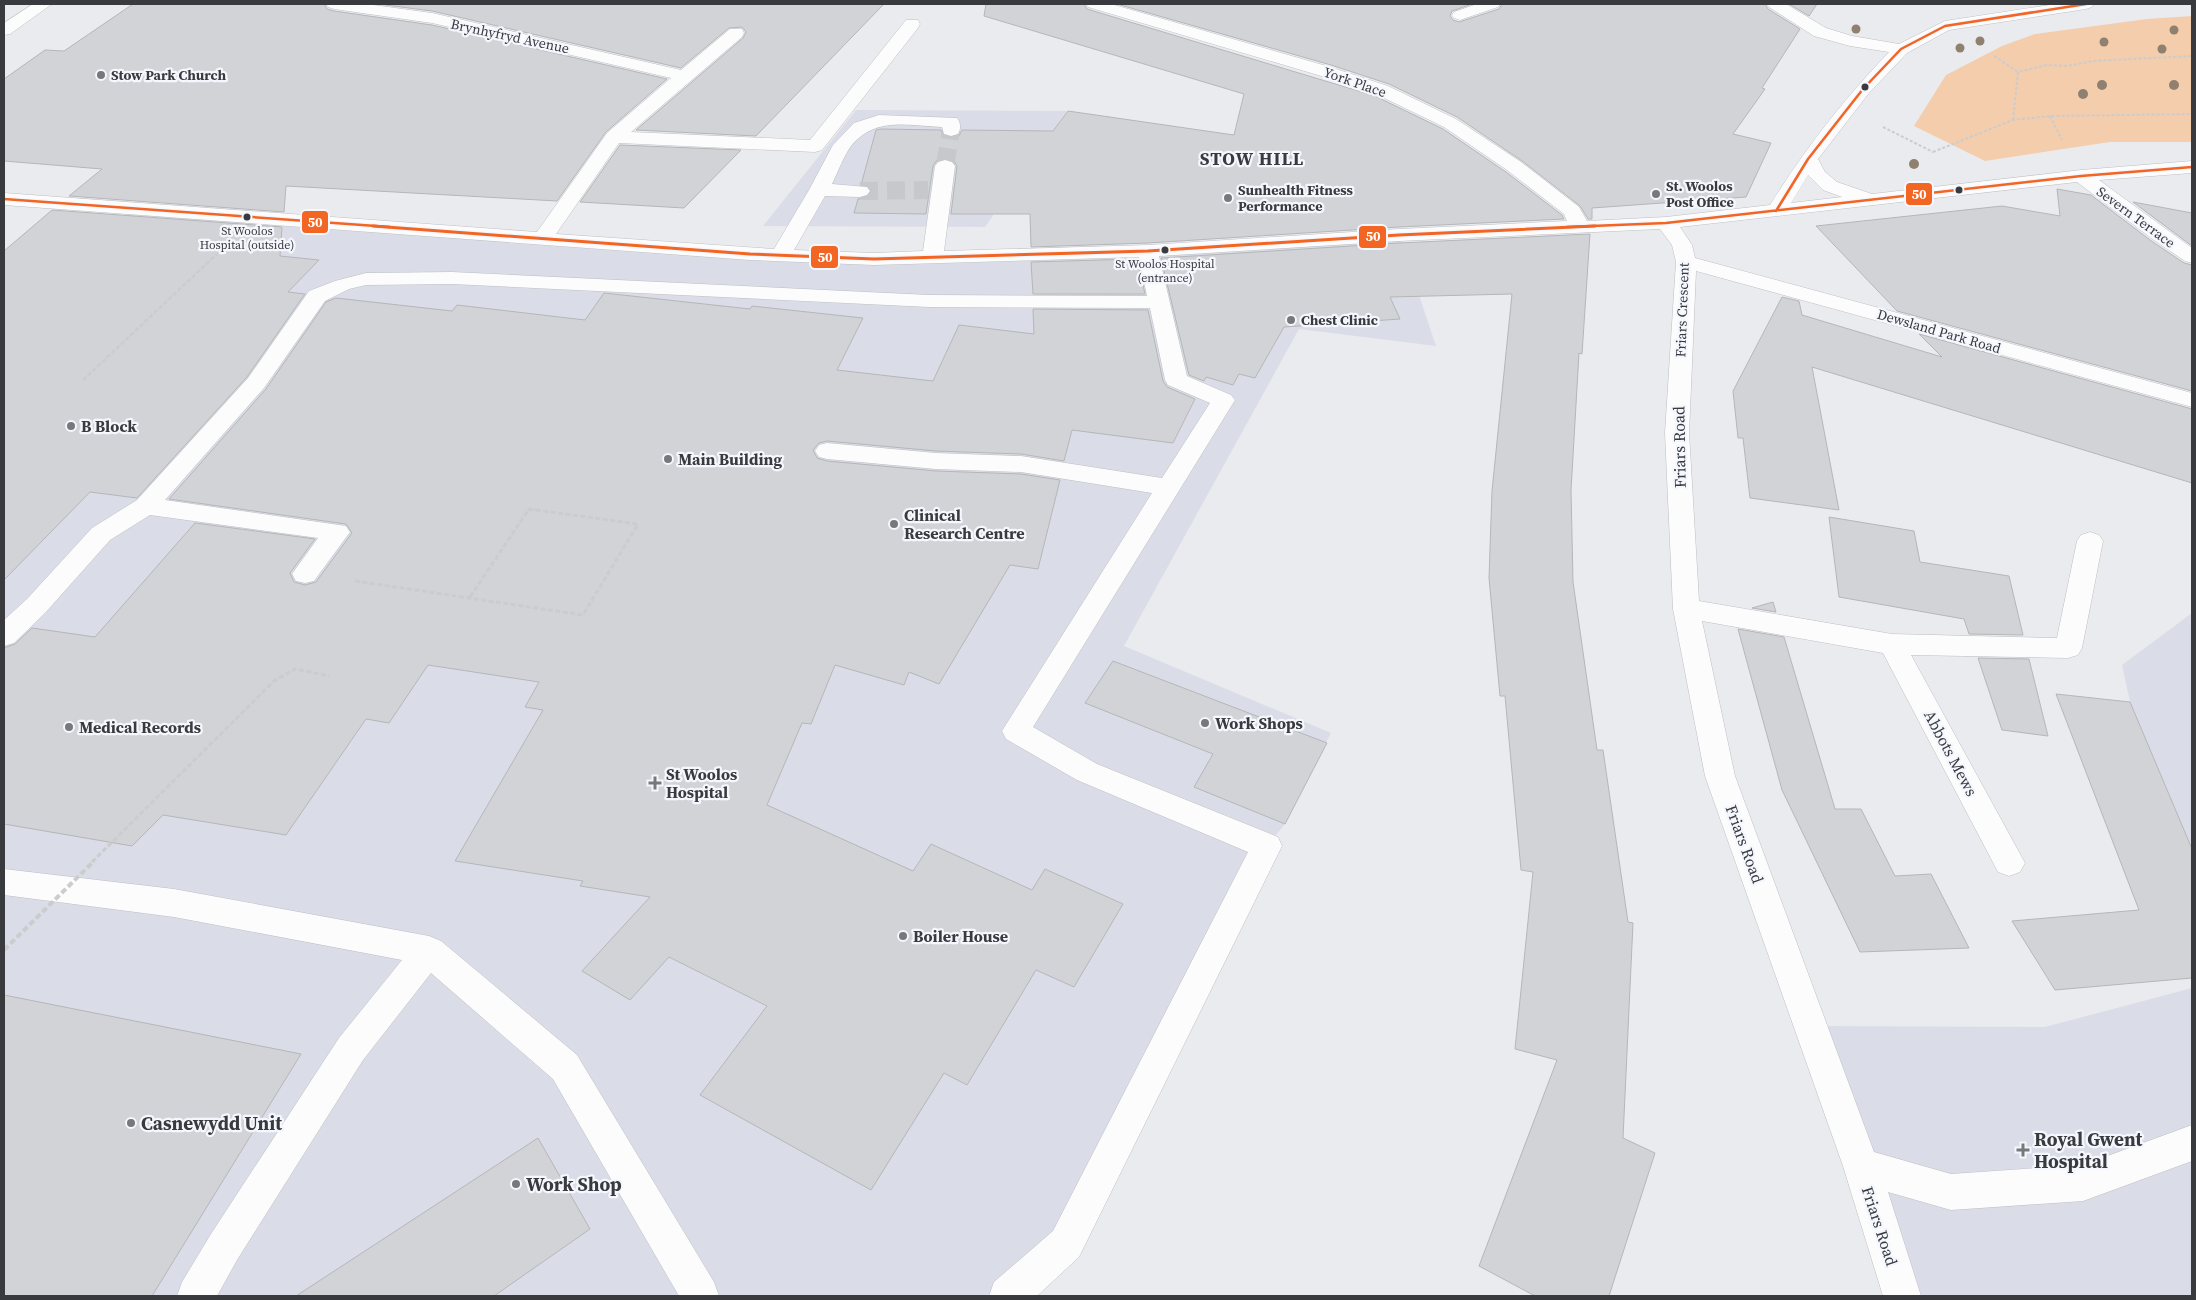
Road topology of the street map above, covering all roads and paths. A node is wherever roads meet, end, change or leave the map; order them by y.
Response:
1 (44, 4) edge
2 (334, 4) edge
3 (1094, 4) edge
4 (1492, 4) edge
5 (1775, 4) edge
6 (2086, 4) edge
7 (1460, 15) dead end
8 (912, 24) dead end
9 (4, 30) edge
10 (736, 33) dead end
11 (1901, 49) junction
12 (2192, 56) edge
13 (684, 76) junction
14 (1847, 109) junction
15 (2192, 114) edge
16 (2050, 116) junction
17 (2013, 120) junction
18 (950, 130) dead end
19 (614, 137) junction
20 (2062, 141) dead end
21 (1933, 152) junction
22 (1808, 159) junction
23 (945, 166) tunnel mouth
24 (2192, 167) edge
25 (2081, 176) junction
26 (2000, 185) junction
27 (819, 190) junction
28 (860, 191) tunnel mouth
29 (4, 198) edge
30 (1883, 199) junction
31 (1776, 211) junction
32 (1666, 223) junction
33 (1580, 227) junction
34 (543, 238) junction
35 (1148, 250) junction
36 (218, 253) dead end
37 (781, 255) junction
38 (2192, 256) edge
39 (933, 257) junction
40 (1686, 262) junction
41 (1159, 302) junction
42 (1680, 374) joint
43 (82, 380) dead end
44 (2192, 400) edge
45 (827, 452) dead end
46 (1169, 487) junction
47 (146, 506) junction
48 (2090, 541) dead end
49 (305, 574) joint
50 (470, 597) junction
51 (1686, 609) junction
52 (4, 636) edge
53 (1892, 644) junction
54 (330, 676) dead end
55 (2009, 863) dead end
56 (4, 882) edge
57 (4, 950) edge
58 (429, 951) junction
59 (2192, 1143) edge
60 (1861, 1166) junction
61 (196, 1296) edge
62 (700, 1296) edge
63 (1008, 1296) edge
64 (1902, 1296) edge

1 - 9 street
2 - 13 street, Brynhyfryd Avenue
3 - 33 street, York Place
4 - 7 street
5 - 11 street
6 - 11 street
8 - 19 street
10 - 13 street
11 - 14 street
12 - 17 path
13 - 19 street
14 - 21 path
14 - 22 street
15 - 16 path
16 - 17 path
16 - 20 path
17 - 21 path
18 - 27 street
19 - 34 street
21 - 26 path
22 - 30 street
22 - 31 street
23 - 39 street
24 - 25 street
25 - 26 street
25 - 38 street, Severn Terrace
26 - 30 street
27 - 28 street
27 - 37 street
29 - 34 street
30 - 31 street
31 - 32 street
32 - 33 street
32 - 40 street, Friars Crescent
33 - 35 street
34 - 37 street
35 - 39 street
35 - 41 street
36 - 43 path
37 - 39 street
40 - 42 street, Friars Crescent
40 - 44 street, Dewsland Park Road
41 - 46 street
41 - 47 street
42 - 51 street, Friars Road
45 - 46 street
46 - 63 street
47 - 49 street
47 - 52 street
48 - 53 street
49 - 50 path
50 - 50 path
51 - 53 street
51 - 60 street, Friars Road
53 - 55 street, Abbots Mews
54 - 57 path, bridge
56 - 58 street
58 - 61 street
58 - 62 street
59 - 60 street
60 - 64 street, Friars Road

